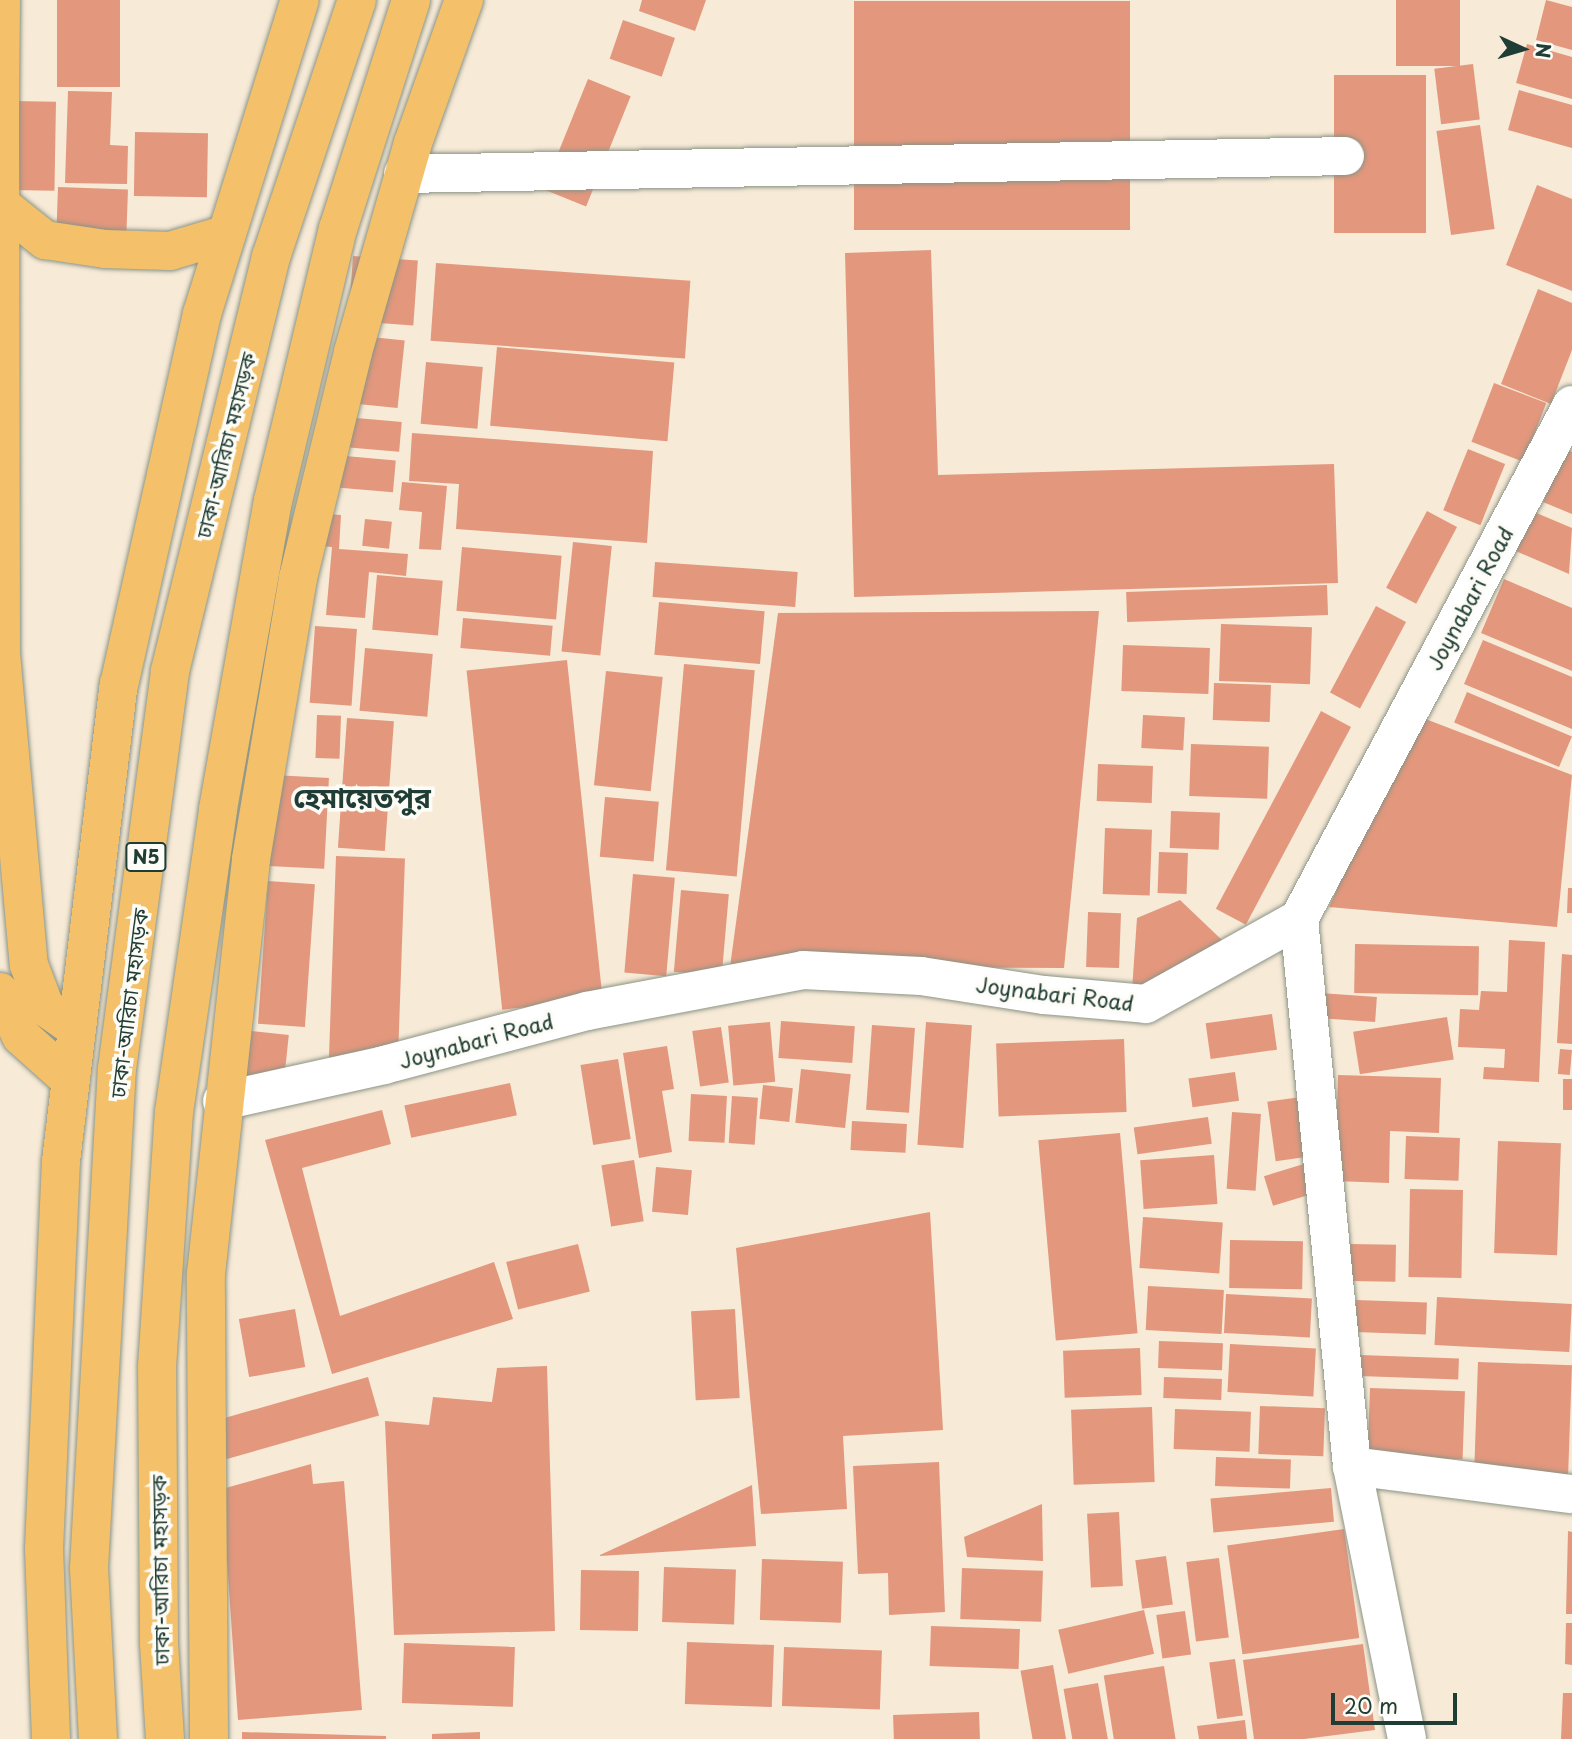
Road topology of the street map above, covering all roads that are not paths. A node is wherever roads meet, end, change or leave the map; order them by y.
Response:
1 (1, 0) edge
2 (300, 0) edge
3 (357, 0) edge
4 (411, 0) edge
5 (464, 0) edge
6 (0, 98) edge
7 (1345, 156) dead end
8 (404, 174) junction
9 (0, 204) edge
10 (227, 234) junction
11 (1572, 405) edge
12 (1299, 919) junction
13 (0, 992) edge
14 (75, 1028) junction
15 (70, 1080) junction
16 (222, 1101) junction
17 (1352, 1466) junction
18 (1572, 1494) edge
19 (51, 1739) edge
20 (98, 1739) edge
21 (165, 1739) edge
22 (209, 1739) edge
23 (1407, 1739) edge

1 - 6 main road
2 - 10 main road
3 - 20 main road, ঢাকা-আরিচা মহাসড়ক / N5
4 - 21 main road, ঢাকা-আরিচা মহাসড়ক
5 - 8 main road
6 - 9 main road
7 - 8 street
8 - 16 main road
9 - 10 main road
9 - 14 main road
10 - 14 main road
11 - 12 street, Joynabari Road
12 - 16 street, Joynabari Road
12 - 17 street
13 - 15 main road
14 - 15 main road
15 - 19 main road
16 - 22 main road
17 - 18 street
17 - 23 street

